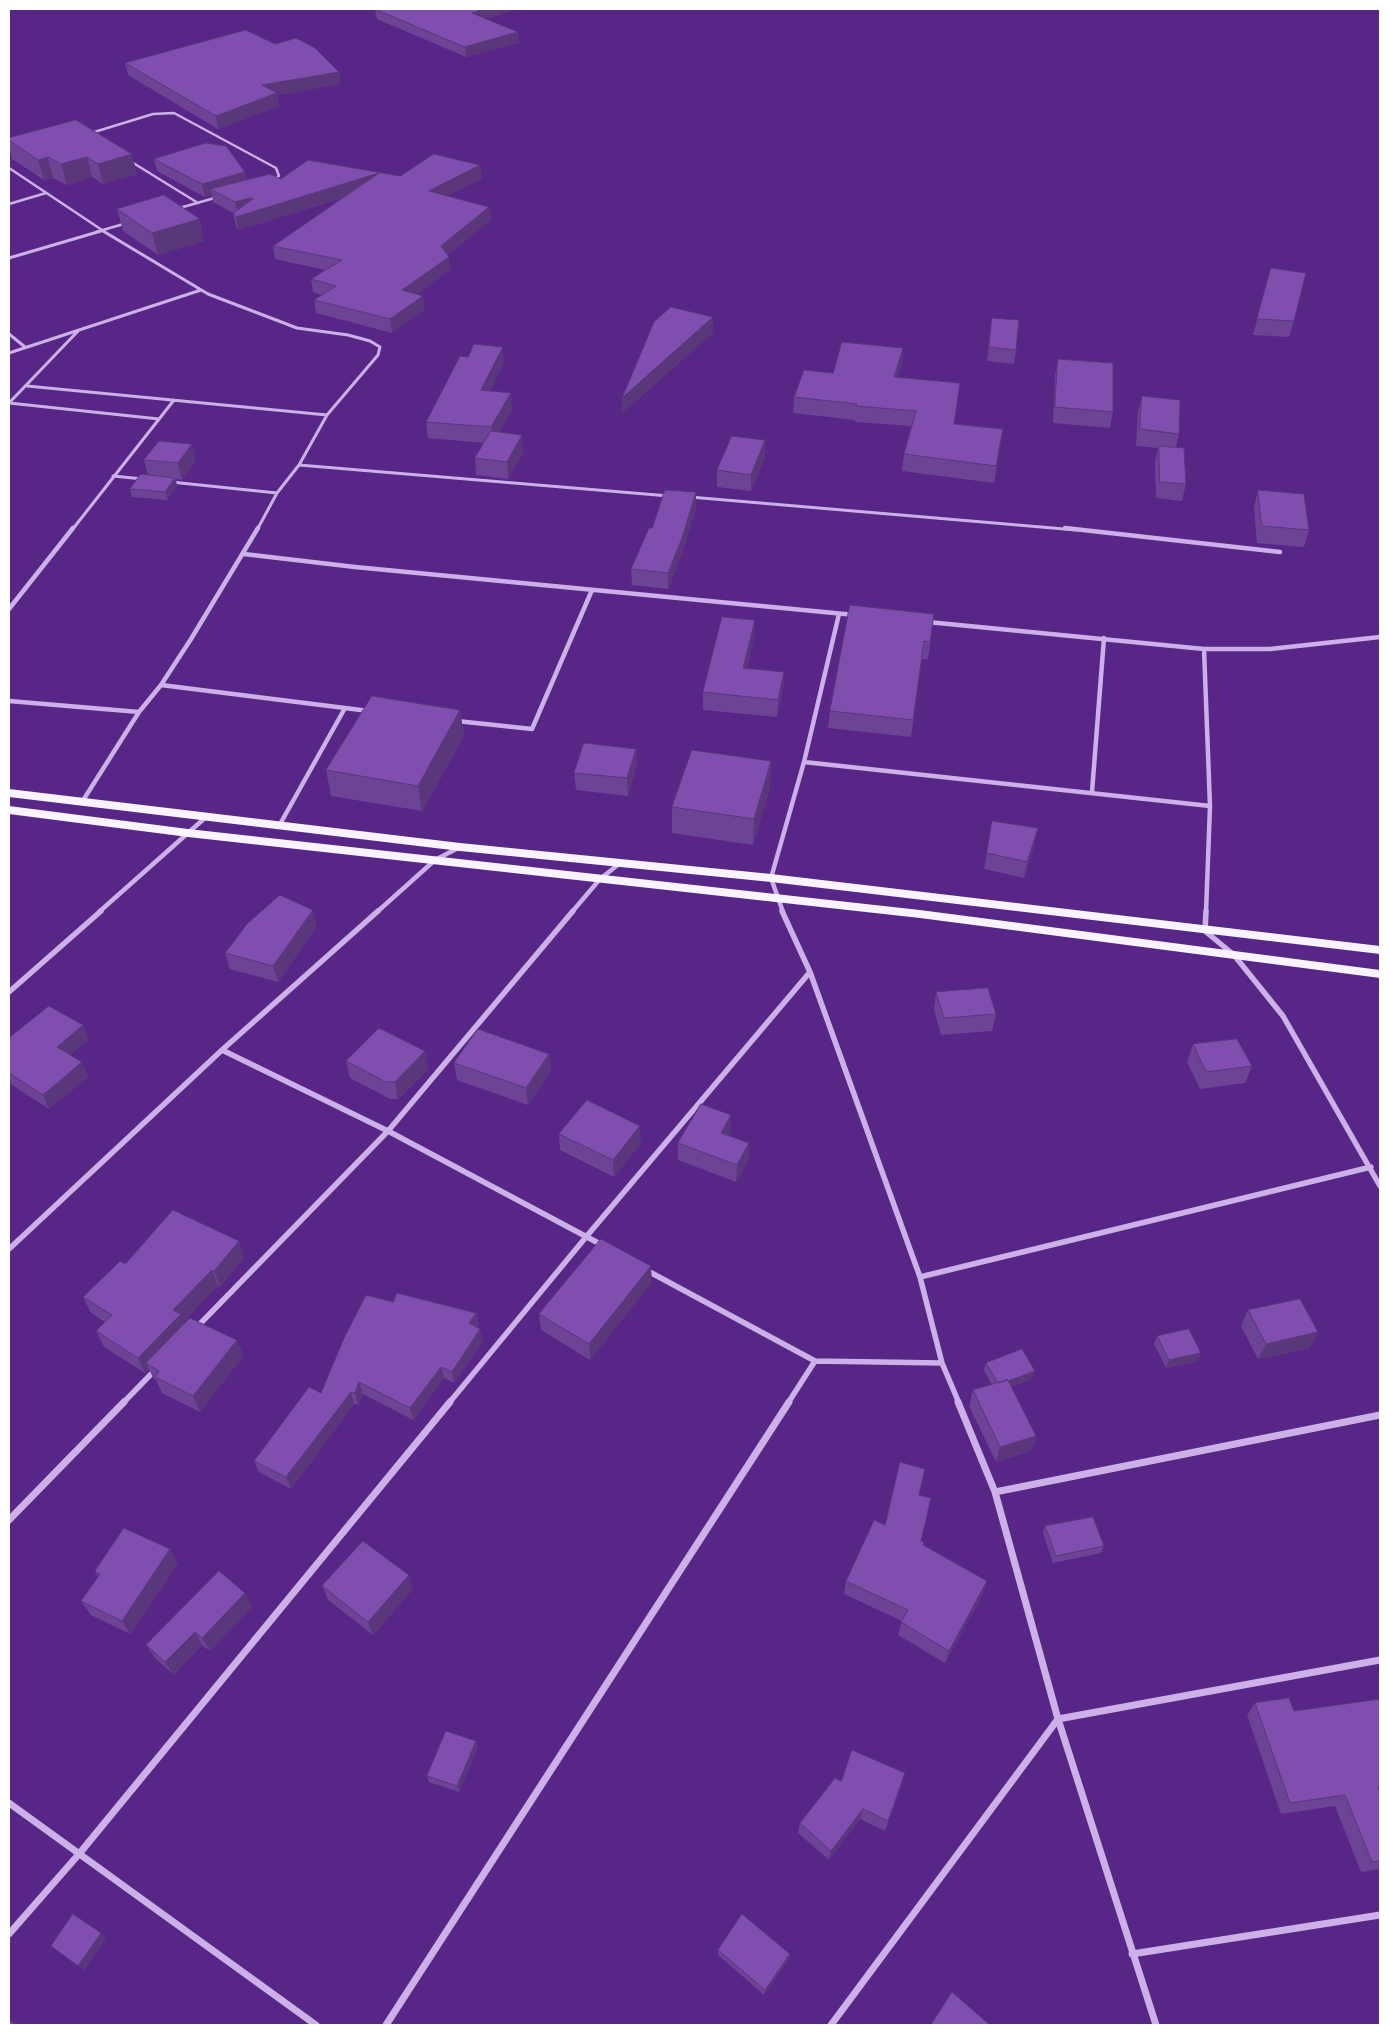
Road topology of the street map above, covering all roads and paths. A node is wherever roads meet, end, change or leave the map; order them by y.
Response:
1 (94, 139) edge
2 (126, 159) edge
3 (9, 168) edge
4 (263, 183) edge
5 (46, 192) junction
6 (226, 194) edge
7 (198, 203) junction
8 (9, 204) edge
9 (169, 211) edge
10 (131, 222) edge
11 (102, 230) junction
12 (9, 258) edge
13 (201, 290) junction
14 (80, 330) junction
15 (9, 334) edge
16 (25, 347) junction
17 (9, 353) edge
18 (27, 386) junction
19 (174, 400) junction
20 (9, 403) edge
21 (327, 415) junction
22 (159, 419) junction
23 (299, 465) junction
24 (114, 476) junction
25 (152, 480) edge
26 (162, 481) edge
27 (277, 493) junction
28 (675, 496) edge
29 (685, 497) edge
30 (1280, 552) dead end
31 (244, 554) junction
32 (592, 590) junction
33 (9, 600) edge
34 (15, 600) junction
35 (9, 609) edge
36 (839, 614) junction
37 (859, 616) edge
38 (918, 621) edge
39 (1380, 637) edge
40 (1104, 638) junction
41 (1204, 649) junction
42 (161, 685) junction
43 (9, 701) edge
44 (346, 708) junction
45 (139, 712) junction
46 (375, 712) edge
47 (454, 720) edge
48 (804, 762) junction
49 (1092, 792) junction
50 (9, 793) edge
51 (82, 802) junction
52 (1210, 806) junction
53 (9, 810) edge
54 (206, 817) junction
55 (279, 826) junction
56 (188, 833) junction
57 (460, 847) junction
58 (435, 860) junction
59 (619, 864) junction
60 (771, 878) junction
61 (600, 879) junction
62 (777, 899) junction
63 (1205, 931) junction
64 (1380, 950) edge
65 (1234, 955) junction
66 (810, 972) junction
67 (1380, 974) edge
68 (9, 992) edge
69 (222, 1050) junction
70 (388, 1131) junction
71 (1371, 1167) junction
72 (1380, 1186) edge
73 (586, 1237) junction
74 (9, 1249) edge
75 (612, 1251) edge
76 (637, 1265) edge
77 (920, 1277) junction
78 (188, 1336) edge
79 (815, 1361) junction
80 (942, 1363) junction
81 (161, 1364) edge
82 (1380, 1415) edge
83 (995, 1492) junction
84 (9, 1520) edge
85 (1380, 1660) edge
86 (1058, 1719) junction
87 (9, 1803) edge
88 (79, 1854) junction
89 (1380, 1915) edge
90 (9, 1934) edge
91 (1132, 1954) junction
92 (316, 2025) edge
93 (386, 2025) edge
94 (831, 2025) edge
95 (1156, 2025) edge

1 - 4 street
2 - 7 street
3 - 5 street
5 - 8 street
5 - 11 street
6 - 7 street
7 - 9 street
10 - 11 street
11 - 12 street
11 - 13 street
13 - 14 street
13 - 21 street
14 - 16 street
14 - 18 street
15 - 16 street
16 - 17 street
18 - 19 street
18 - 20 street
19 - 21 street
19 - 22 street
20 - 22 street
21 - 23 street
22 - 24 street
23 - 27 street
23 - 28 street
24 - 25 street
24 - 34 street
26 - 27 street
27 - 31 street
29 - 30 street
31 - 32 street
31 - 42 street
32 - 36 street
32 - 47 street
33 - 34 street
34 - 35 street
36 - 37 street
36 - 48 street
38 - 40 street
39 - 41 street
40 - 41 street
40 - 49 street
41 - 52 street
42 - 44 street
42 - 45 street
43 - 45 street
44 - 46 street
44 - 55 street
45 - 51 street
48 - 49 street
48 - 60 street
49 - 52 street
50 - 51 main road
51 - 54 main road
52 - 63 street
53 - 56 main road
54 - 55 main road
54 - 56 street
55 - 57 main road
56 - 58 main road
56 - 68 street
57 - 58 street
57 - 59 main road
58 - 61 main road
58 - 69 street
59 - 60 main road
59 - 61 street
60 - 62 street
60 - 63 main road
61 - 62 main road
61 - 70 street
62 - 65 main road
62 - 66 street
63 - 64 main road
63 - 65 street
65 - 67 main road
65 - 71 street
66 - 73 street
66 - 77 street
69 - 70 street
69 - 74 street
70 - 73 street
70 - 78 street
71 - 72 street
71 - 77 street
73 - 75 street
73 - 88 street
76 - 79 street
77 - 80 street
79 - 80 street
79 - 93 street
80 - 83 street
81 - 84 street
82 - 83 street
83 - 86 street
85 - 86 street
86 - 91 street
86 - 94 street
87 - 88 street
88 - 90 street
88 - 92 street
89 - 91 street
91 - 95 street

